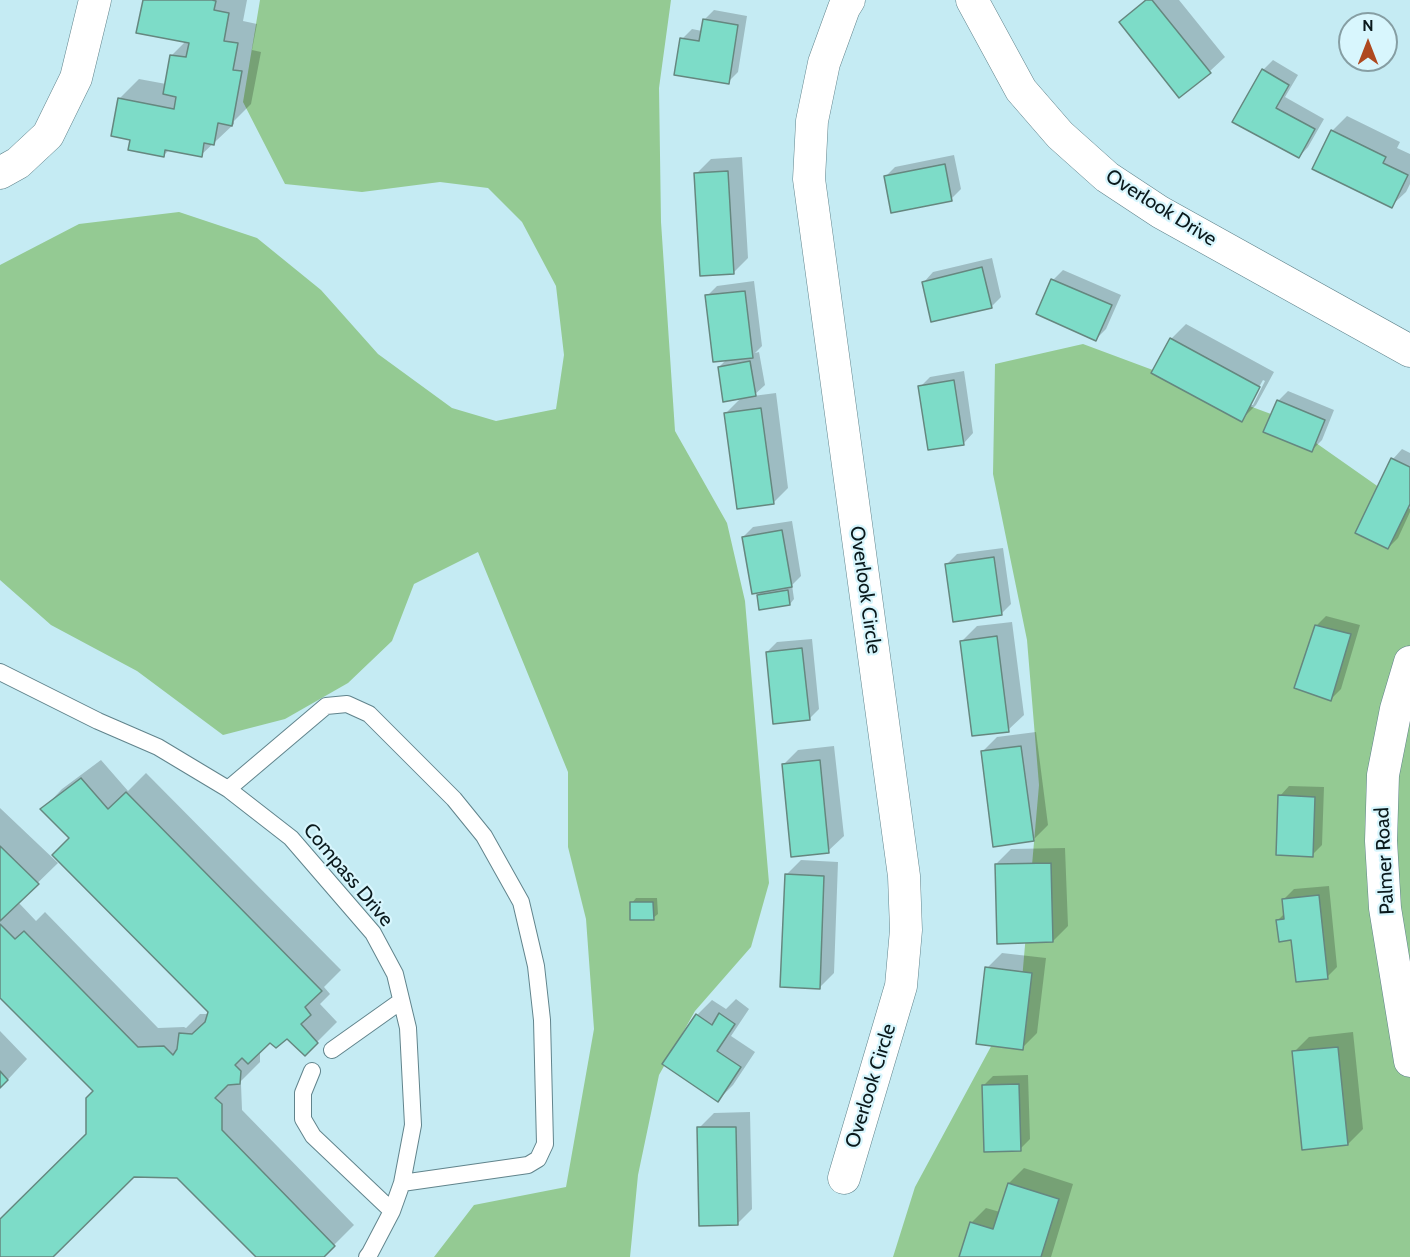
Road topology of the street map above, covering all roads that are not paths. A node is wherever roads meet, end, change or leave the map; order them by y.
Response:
1 (95, 0) edge
2 (849, 0) edge
3 (972, 0) edge
4 (0, 173) edge
5 (1410, 351) edge
6 (1410, 662) edge
7 (0, 672) edge
8 (228, 789) junction
9 (401, 1001) junction
10 (332, 1050) dead end
11 (1410, 1061) edge
12 (312, 1071) dead end
13 (844, 1178) dead end
14 (402, 1183) junction
15 (392, 1211) junction
16 (367, 1257) edge

1 - 4 street
2 - 13 street, Overlook Circle
3 - 5 street, Overlook Drive
6 - 11 street, Palmer Road
7 - 8 lane, Compass Drive
8 - 9 lane, Compass Drive
8 - 14 lane
9 - 10 lane
9 - 14 lane, Compass Drive
12 - 15 lane
14 - 15 lane, Compass Drive
15 - 16 lane, Compass Drive

